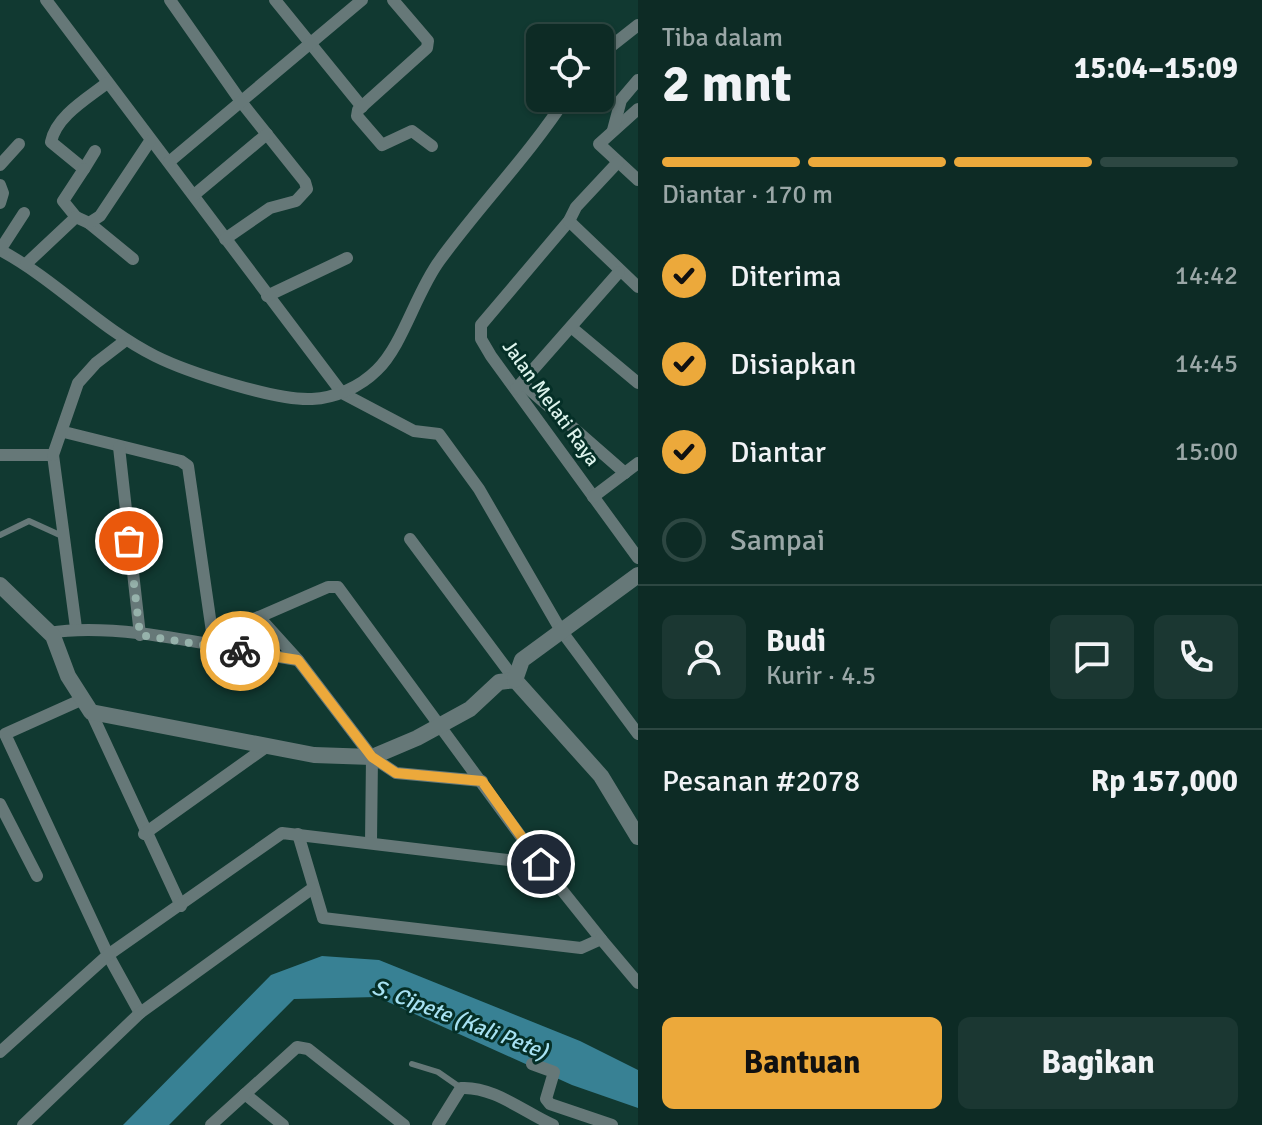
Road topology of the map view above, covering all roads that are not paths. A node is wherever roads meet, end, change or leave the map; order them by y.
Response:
1 (46, 0) edge
2 (170, 0) edge
3 (275, 0) edge
4 (362, 0) edge
5 (393, 0) edge
6 (638, 25) edge
7 (614, 44) edge
8 (310, 45) junction
9 (638, 80) edge
10 (107, 83) junction
11 (242, 103) junction
12 (362, 107) junction
13 (638, 109) edge
14 (555, 112) edge
15 (613, 130) junction
16 (267, 134) junction
17 (150, 141) junction
18 (19, 144) dead end
19 (432, 146) dead end
20 (95, 151) dead end
21 (169, 162) junction
22 (618, 162) junction
23 (0, 165) edge
24 (84, 169) junction
25 (638, 180) edge
26 (0, 185) edge
27 (194, 195) junction
28 (0, 203) edge
29 (24, 213) dead end
30 (76, 217) junction
31 (569, 221) junction
32 (89, 223) junction
33 (225, 239) junction
34 (347, 258) dead end
35 (133, 259) dead end
36 (26, 264) junction
37 (619, 272) junction
38 (638, 287) edge
39 (267, 296) junction
40 (571, 327) junction
41 (126, 340) junction
42 (638, 383) edge
43 (519, 386) junction
44 (342, 393) junction
45 (64, 432) junction
46 (119, 447) junction
47 (0, 455) edge
48 (53, 455) junction
49 (638, 463) edge
50 (625, 473) junction
51 (593, 497) junction
52 (0, 535) edge
53 (64, 537) junction
54 (410, 539) dead end
55 (638, 558) edge
56 (638, 575) edge
57 (0, 585) edge
58 (259, 617) junction
59 (76, 628) junction
60 (560, 629) junction
61 (212, 632) junction
62 (49, 633) junction
63 (140, 635) junction
64 (219, 648) junction
65 (298, 660) junction
66 (515, 680) junction
67 (87, 705) junction
68 (442, 725) junction
69 (2, 732) edge
70 (638, 734) edge
71 (266, 747) junction
72 (372, 757) junction
73 (482, 781) junction
74 (0, 804) edge
75 (144, 834) junction
76 (298, 834) junction
77 (638, 837) edge
78 (371, 842) junction
79 (541, 864) junction
80 (37, 876) dead end
81 (313, 888) junction
82 (181, 906) junction
83 (601, 939) junction
84 (108, 955) junction
85 (638, 983) edge
86 (140, 1013) junction
87 (0, 1052) edge
88 (412, 1064) dead end
89 (532, 1064) dead end
90 (461, 1088) junction
91 (245, 1094) junction
92 (23, 1125) edge
93 (211, 1125) edge
94 (283, 1125) edge
95 (404, 1125) edge
96 (438, 1125) edge
97 (553, 1125) edge
98 (612, 1125) edge

1 - 10 street
2 - 11 street
3 - 8 street
4 - 8 street
5 - 12 street
6 - 7 street
8 - 11 street
8 - 12 street
9 - 15 street
10 - 17 street
10 - 24 street
11 - 16 street
11 - 21 street
12 - 19 street
13 - 15 street
14 - 44 street
15 - 22 street
16 - 27 street
16 - 33 street
17 - 21 street
17 - 32 street
18 - 23 street
20 - 24 street
21 - 27 street
22 - 25 street
22 - 31 street, Jalan Melati Raya
24 - 30 street
26 - 28 street
27 - 33 street
29 - 36 street
30 - 32 street
30 - 36 street
31 - 37 street
31 - 43 street, Jalan Melati Raya
32 - 35 street
33 - 39 street
34 - 39 street
36 - 41 street
37 - 38 street
37 - 40 street
39 - 44 street
40 - 42 street
40 - 43 street
41 - 44 street
41 - 45 street
43 - 50 street
43 - 51 street, Jalan Melati Raya
44 - 60 street
45 - 46 street
45 - 48 street
46 - 61 street
46 - 63 street
47 - 48 street
48 - 53 street
49 - 50 street
50 - 51 street
51 - 55 street, Jalan Melati Raya
52 - 53 lane
53 - 59 street
54 - 66 street
56 - 60 street
57 - 62 street
58 - 61 street
58 - 65 street
58 - 68 street
59 - 62 street
59 - 63 street
60 - 66 street
60 - 70 street
61 - 64 street
62 - 67 street
63 - 64 street
64 - 65 street
65 - 72 street
66 - 68 street
66 - 77 street
67 - 69 street
67 - 71 street
67 - 75 street
68 - 72 street
68 - 73 street
69 - 84 street
71 - 72 street
71 - 75 street
72 - 73 street
72 - 78 street
73 - 79 street
74 - 80 street
75 - 82 street
76 - 78 street
76 - 81 street
76 - 82 street
78 - 79 street
79 - 83 street
81 - 83 street
81 - 86 street
82 - 84 street
83 - 85 street
84 - 86 street
84 - 87 street
86 - 92 street
88 - 90 lane
89 - 98 street
90 - 96 street
90 - 97 street
91 - 93 street
91 - 94 street
91 - 95 street

